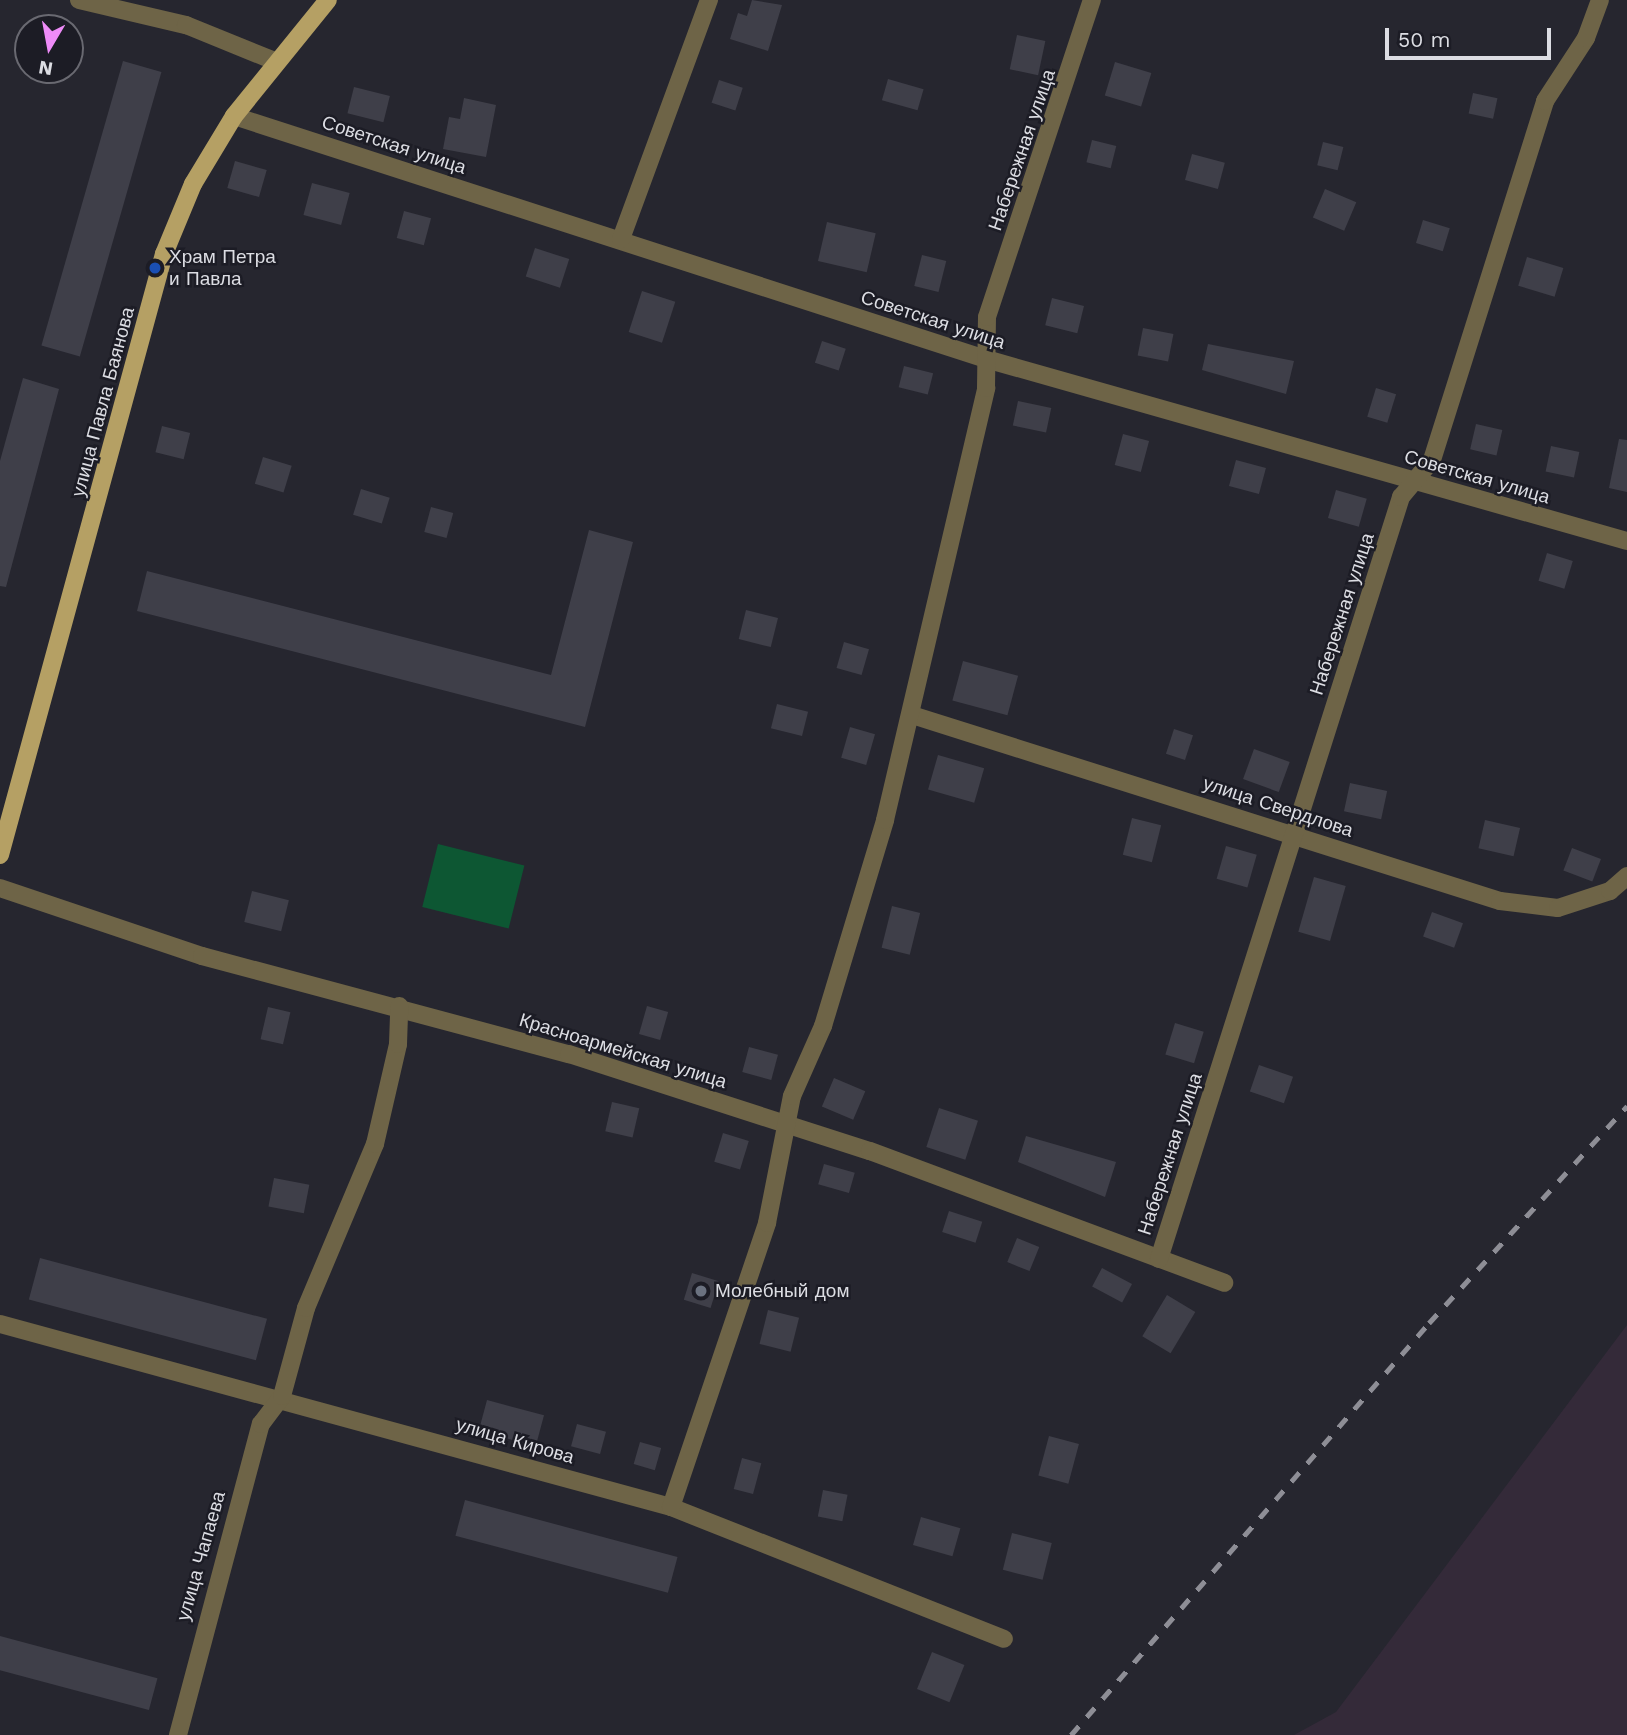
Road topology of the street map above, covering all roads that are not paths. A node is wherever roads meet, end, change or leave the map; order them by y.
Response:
1 (79, 0) edge
2 (328, 0) edge
3 (709, 0) edge
4 (1092, 0) edge
5 (1600, 0) edge
6 (277, 62) junction
7 (234, 116) junction
8 (621, 239) junction
9 (986, 359) junction
10 (1415, 481) junction
11 (1627, 541) edge
12 (912, 715) junction
13 (1295, 834) junction
14 (0, 855) edge
15 (1627, 876) edge
16 (0, 888) edge
17 (399, 1006) junction
18 (787, 1125) junction
19 (1159, 1259) junction
20 (1224, 1283) dead end
21 (0, 1324) edge
22 (282, 1396) junction
23 (671, 1507) junction
24 (1004, 1639) dead end
25 (178, 1735) edge

1 - 6 street
2 - 6 main road, улица Павла Баянова
3 - 8 street
4 - 9 street, Набережная улица
5 - 10 street, Набережная улица
6 - 7 main road, улица Павла Баянова
7 - 8 street, Советская улица
7 - 14 main road, улица Павла Баянова
8 - 9 street, Советская улица
9 - 10 street, Советская улица
9 - 12 street, Набережная улица
10 - 11 street, Советская улица
10 - 13 street, Набережная улица
12 - 13 street, улица Свердлова
12 - 18 street, Набережная улица
13 - 15 street, улица Свердлова
13 - 19 street, Набережная улица
16 - 17 street, Красноармейская улица
17 - 18 street, Красноармейская улица
17 - 22 street
18 - 19 street, Красноармейская улица
18 - 23 street, Набережная улица
19 - 20 street, Красноармейская улица
21 - 22 street, улица Кирова
22 - 23 street, улица Кирова
22 - 25 street, улица Чапаева
23 - 24 street, улица Кирова

